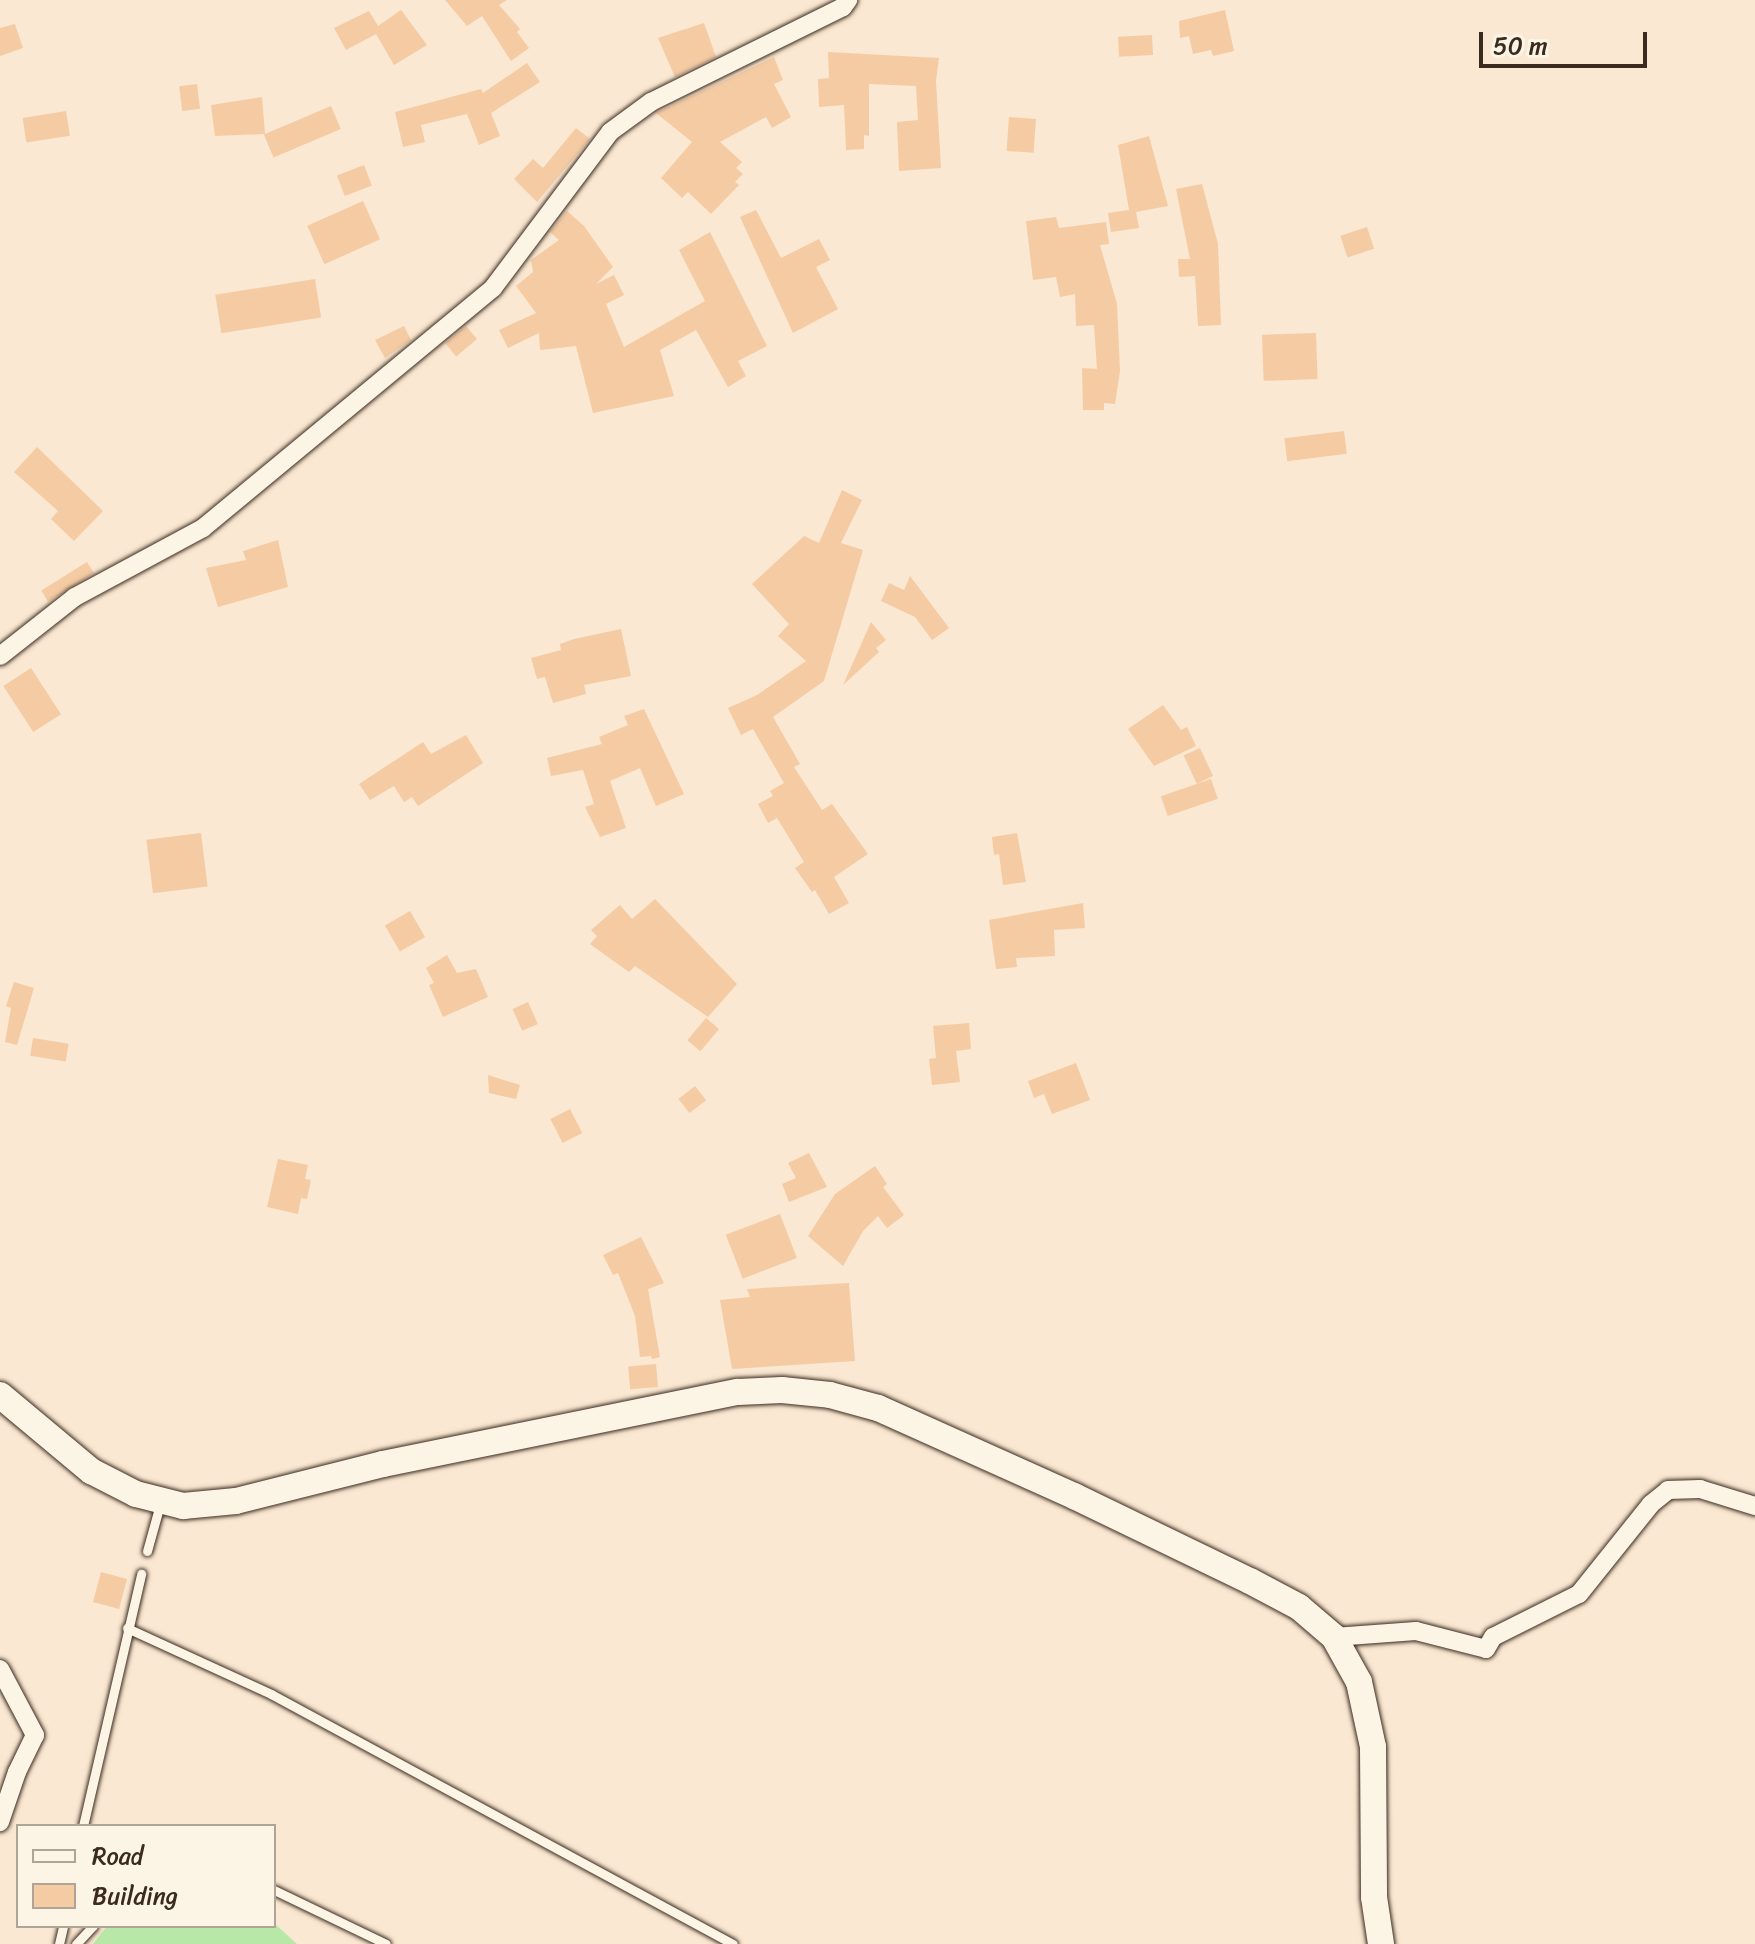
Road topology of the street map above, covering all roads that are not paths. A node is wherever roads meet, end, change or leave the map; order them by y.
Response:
1 (848, 0) edge
2 (0, 656) edge
3 (0, 1395) edge
4 (161, 1502) junction
5 (1755, 1506) edge
6 (147, 1551) dead end
7 (141, 1574) dead end
8 (127, 1628) junction
9 (1334, 1637) junction
10 (0, 1669) edge
11 (0, 1822) edge
12 (83, 1824) edge
13 (276, 1891) edge
14 (91, 1928) edge
15 (76, 1944) edge
16 (386, 1944) edge
17 (733, 1944) edge
18 (1381, 1944) edge

1 - 2 street
3 - 4 main road
4 - 6 lane
4 - 9 main road
5 - 9 street
7 - 8 lane
8 - 12 lane
8 - 17 lane
9 - 18 main road
10 - 11 street
13 - 16 lane
14 - 15 lane

